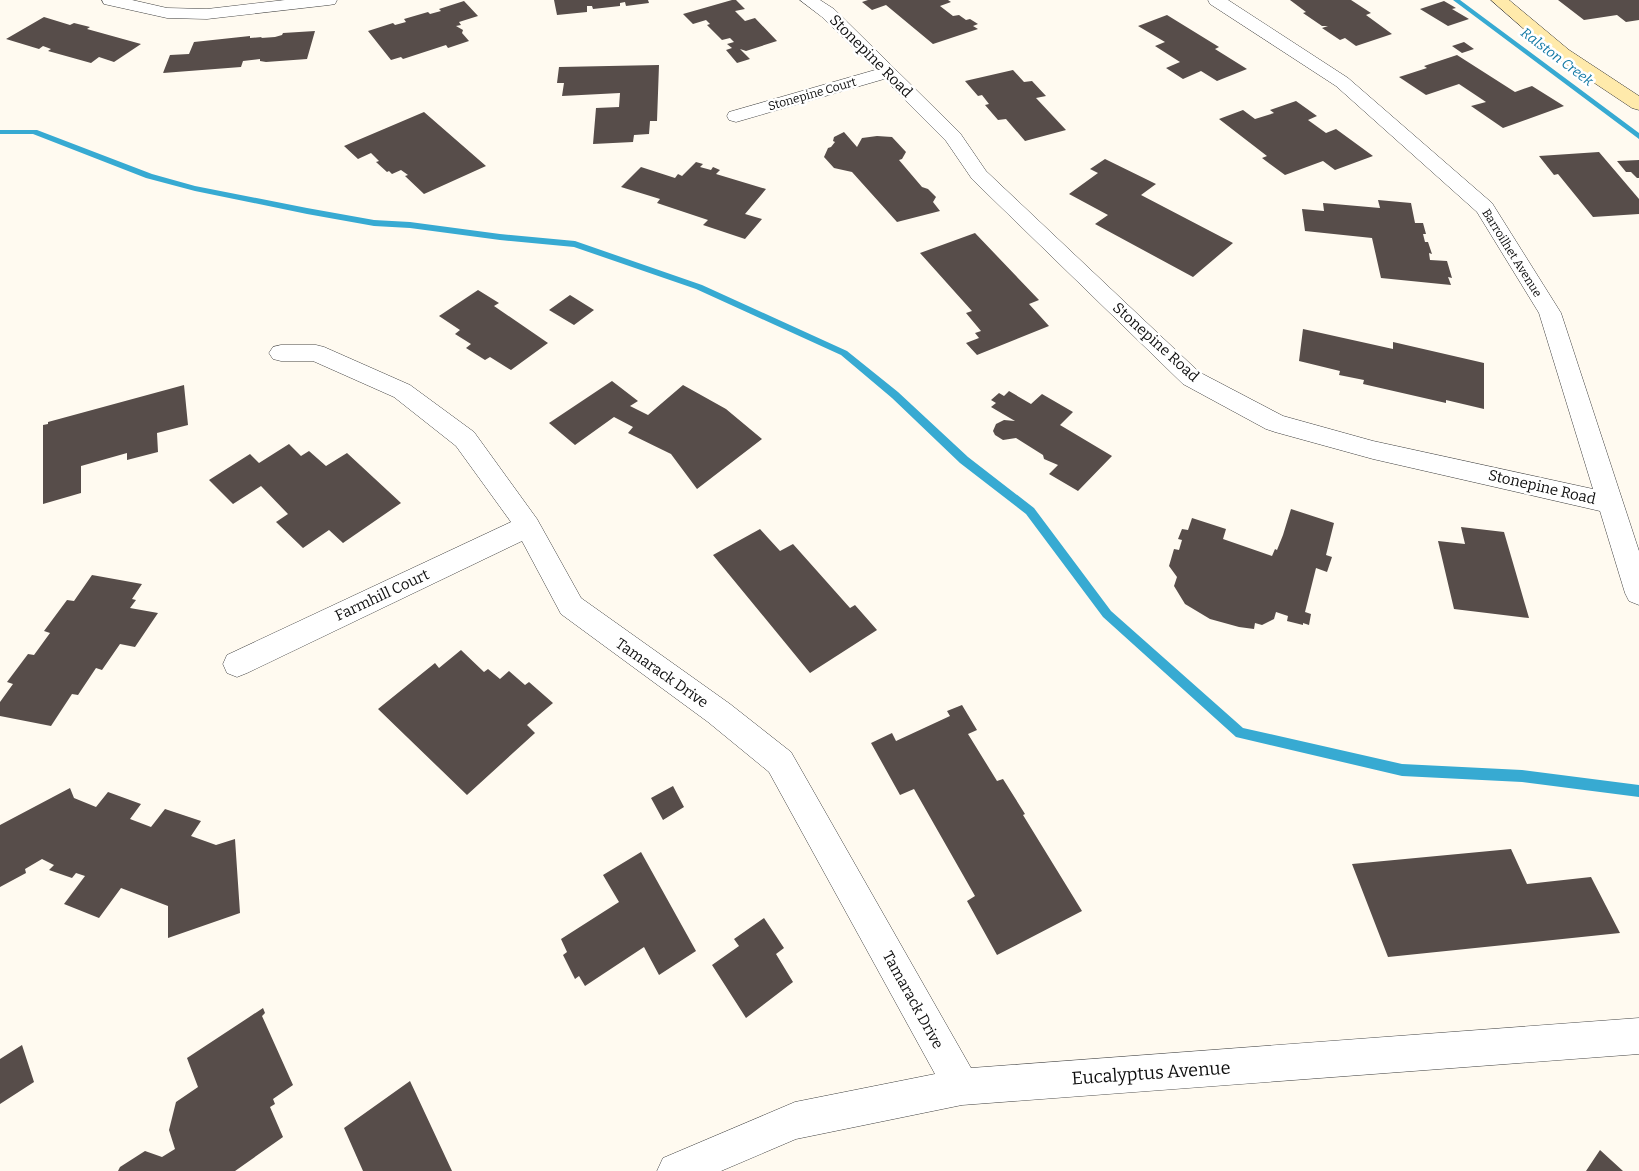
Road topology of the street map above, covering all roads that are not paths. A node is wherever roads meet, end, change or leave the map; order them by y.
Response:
1 (110, 0) edge
2 (329, 0) edge
3 (808, 0) edge
4 (1216, 0) edge
5 (1499, 0) edge
6 (888, 72) junction
7 (1639, 104) edge
8 (736, 116) dead end
9 (280, 353) dead end
10 (1610, 503) junction
11 (528, 526) junction
12 (1639, 592) edge
13 (237, 664) dead end
14 (1639, 1036) edge
15 (962, 1087) junction
16 (676, 1171) edge

1 - 2 street
3 - 6 street, Stonepine Road
4 - 10 street, Barroilhet Avenue
5 - 7 street
6 - 8 street, Stonepine Court
6 - 10 street, Stonepine Road
9 - 11 street, Tamarack Drive
10 - 12 street, Barroilhet Avenue
11 - 13 street, Farmhill Court
11 - 15 street, Tamarack Drive
14 - 15 street, Eucalyptus Avenue
15 - 16 street, Eucalyptus Avenue

